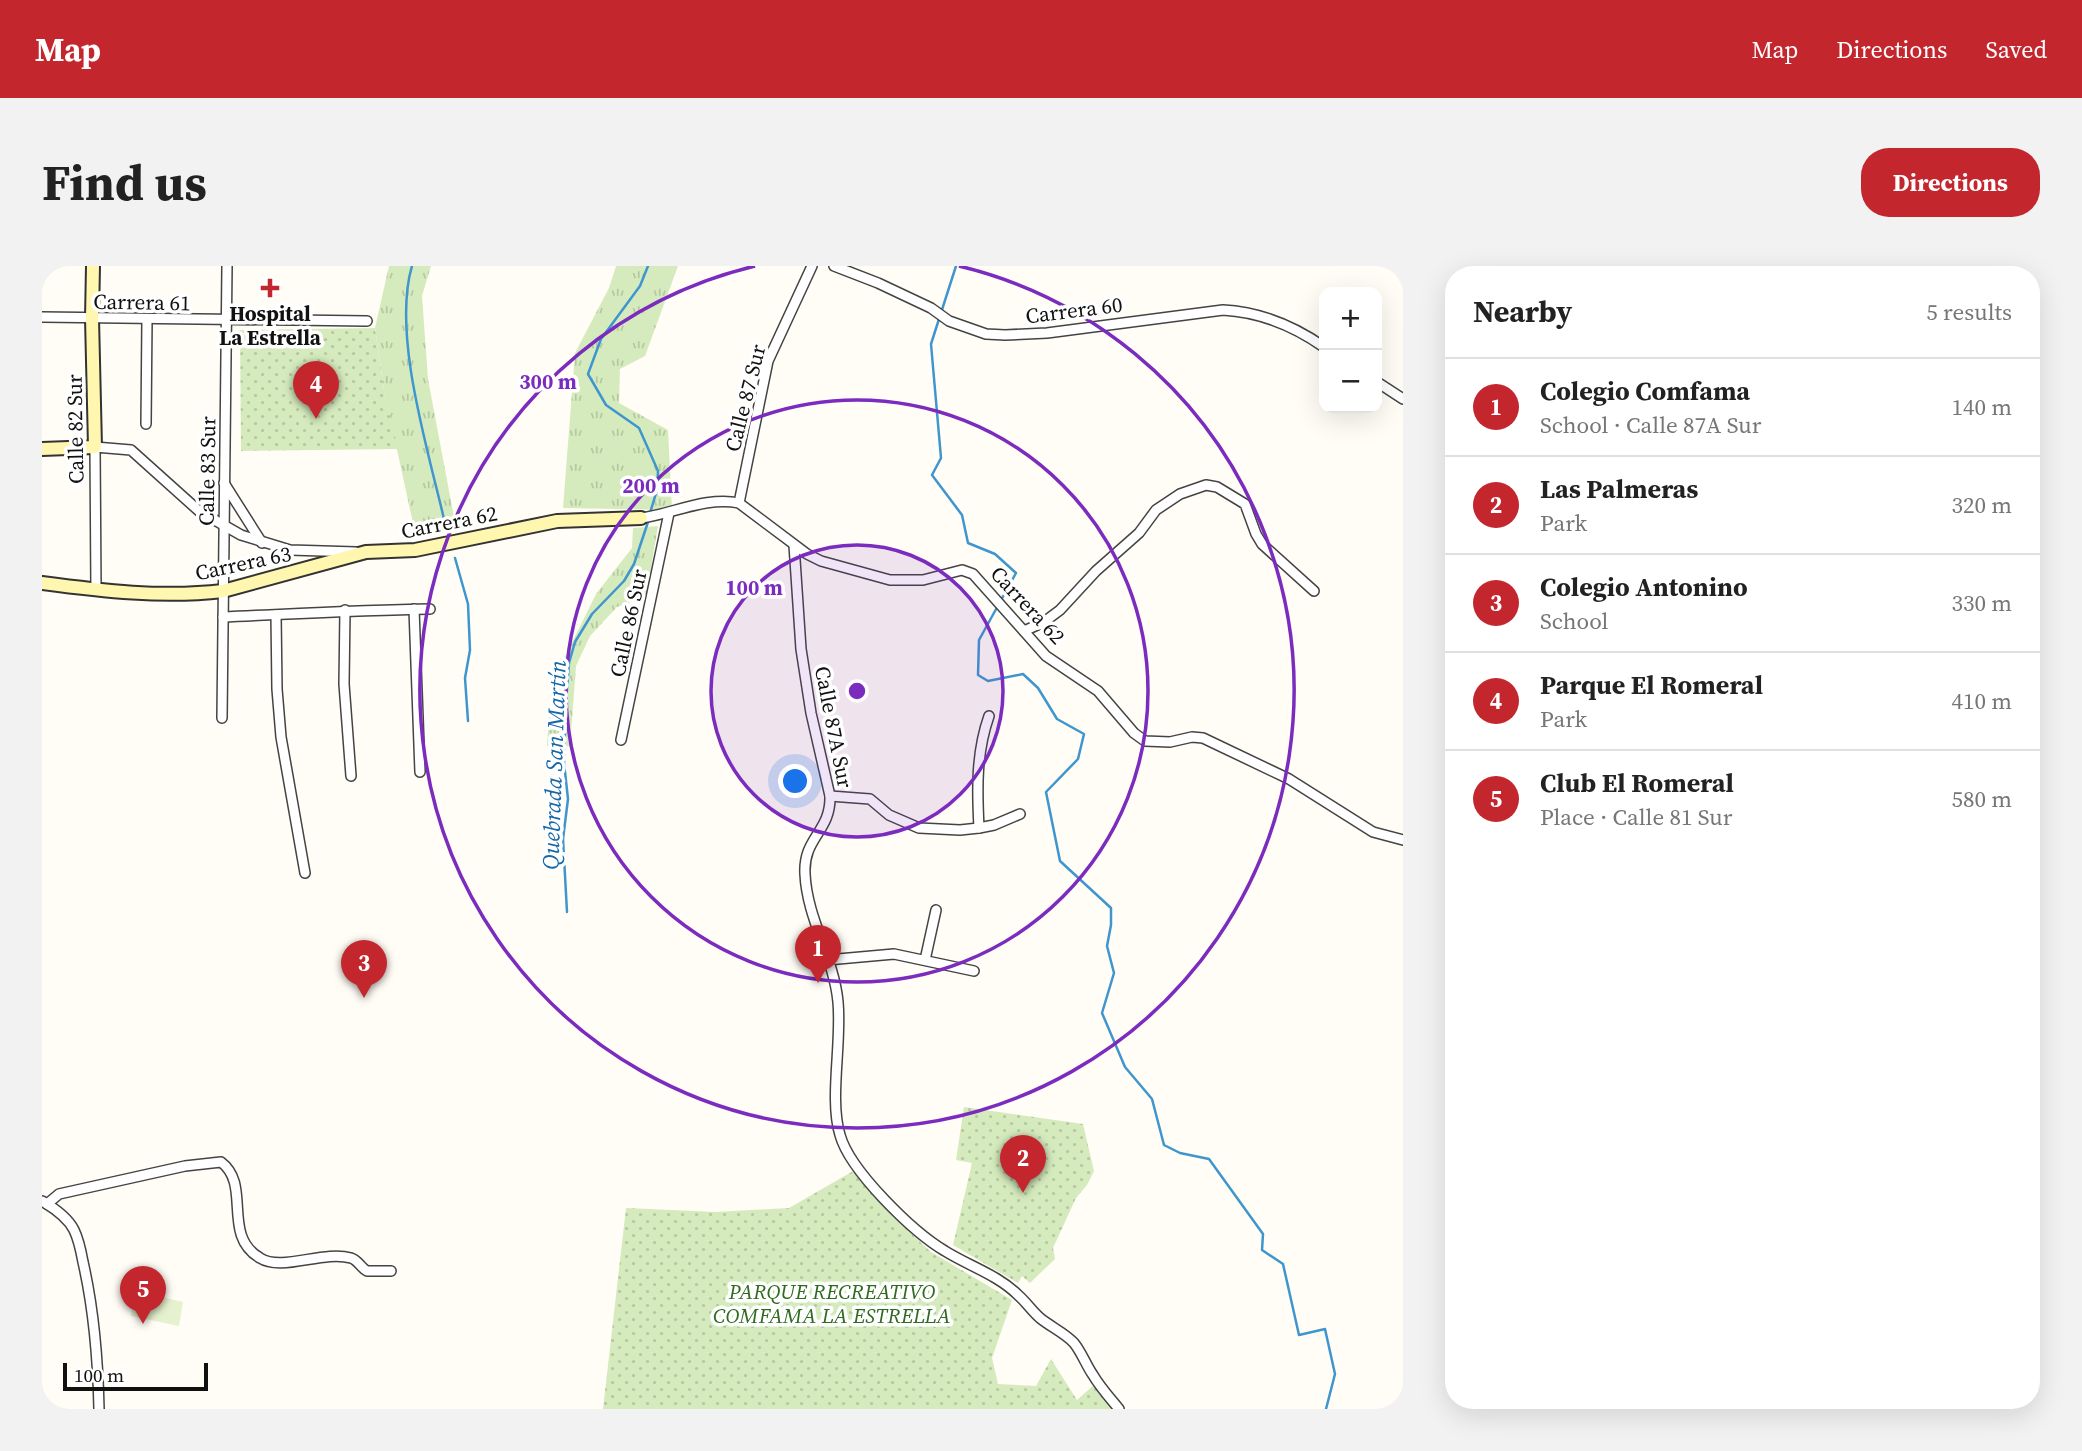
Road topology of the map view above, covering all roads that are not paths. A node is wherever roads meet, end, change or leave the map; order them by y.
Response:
1 (93, 266) edge
2 (227, 266) edge
3 (812, 266) edge
4 (834, 266) edge
5 (42, 317) edge
6 (92, 318) junction
7 (147, 319) junction
8 (226, 321) junction
9 (367, 321) dead end
10 (1319, 344) edge
11 (1382, 385) edge
12 (1403, 399) edge
13 (146, 424) dead end
14 (95, 447) junction
15 (42, 449) edge
16 (224, 483) junction
17 (739, 503) junction
18 (669, 513) junction
19 (641, 518) joint
20 (223, 526) junction
21 (261, 543) junction
22 (794, 545) junction
23 (366, 552) junction
24 (42, 583) edge
25 (96, 590) junction
26 (223, 591) junction
27 (1314, 591) dead end
28 (414, 609) junction
29 (430, 609) dead end
30 (345, 610) junction
31 (276, 615) junction
32 (223, 617) junction
33 (1024, 631) junction
34 (989, 716) dead end
35 (222, 718) dead end
36 (621, 740) dead end
37 (420, 772) dead end
38 (351, 776) dead end
39 (830, 796) junction
40 (1020, 814) dead end
41 (979, 828) junction
42 (1403, 840) edge
43 (305, 873) dead end
44 (936, 910) dead end
45 (827, 960) junction
46 (925, 960) junction
47 (974, 971) dead end
48 (45, 1202) edge
49 (391, 1271) dead end
50 (99, 1409) edge
51 (1119, 1409) edge

1 - 6 street, Calle 82 Sur
2 - 8 street, Calle 83 Sur
3 - 17 street, Calle 87 Sur
4 - 10 street, Carrera 60
5 - 6 street, Carrera 61
6 - 7 street, Carrera 61
6 - 14 street, Calle 82 Sur
7 - 8 street, Carrera 61
7 - 13 street
8 - 9 street, Carrera 61
8 - 16 street, Calle 83 Sur
11 - 12 street
14 - 15 street, Carrera 62
14 - 20 street, Carrera 62
14 - 25 street, Calle 82 Sur
16 - 20 street, Calle 83 Sur
16 - 21 street
17 - 18 street, Carrera 62
17 - 22 street, Carrera 62
18 - 19 street, Carrera 62
18 - 36 street, Calle 86 Sur
19 - 23 street, Carrera 62
20 - 21 street, Carrera 62
20 - 26 street, Calle 83 Sur
21 - 23 street, Carrera 62
22 - 33 street, Carrera 62
22 - 39 street, Calle 87A Sur
23 - 26 street, Carrera 63
24 - 25 street, Carrera 63
25 - 26 street, Carrera 63
26 - 32 street, Calle 83 Sur
27 - 33 street
28 - 29 street
28 - 30 street
28 - 37 street
30 - 31 street
30 - 38 street
31 - 32 street
31 - 43 street
32 - 35 street, Calle 83 Sur
33 - 42 street, Carrera 62
34 - 41 street
39 - 41 street
39 - 45 street, Calle 87A Sur
40 - 41 street
44 - 46 street
45 - 46 street
45 - 51 street, Calle 87A Sur
46 - 47 street
48 - 49 street
48 - 50 street

